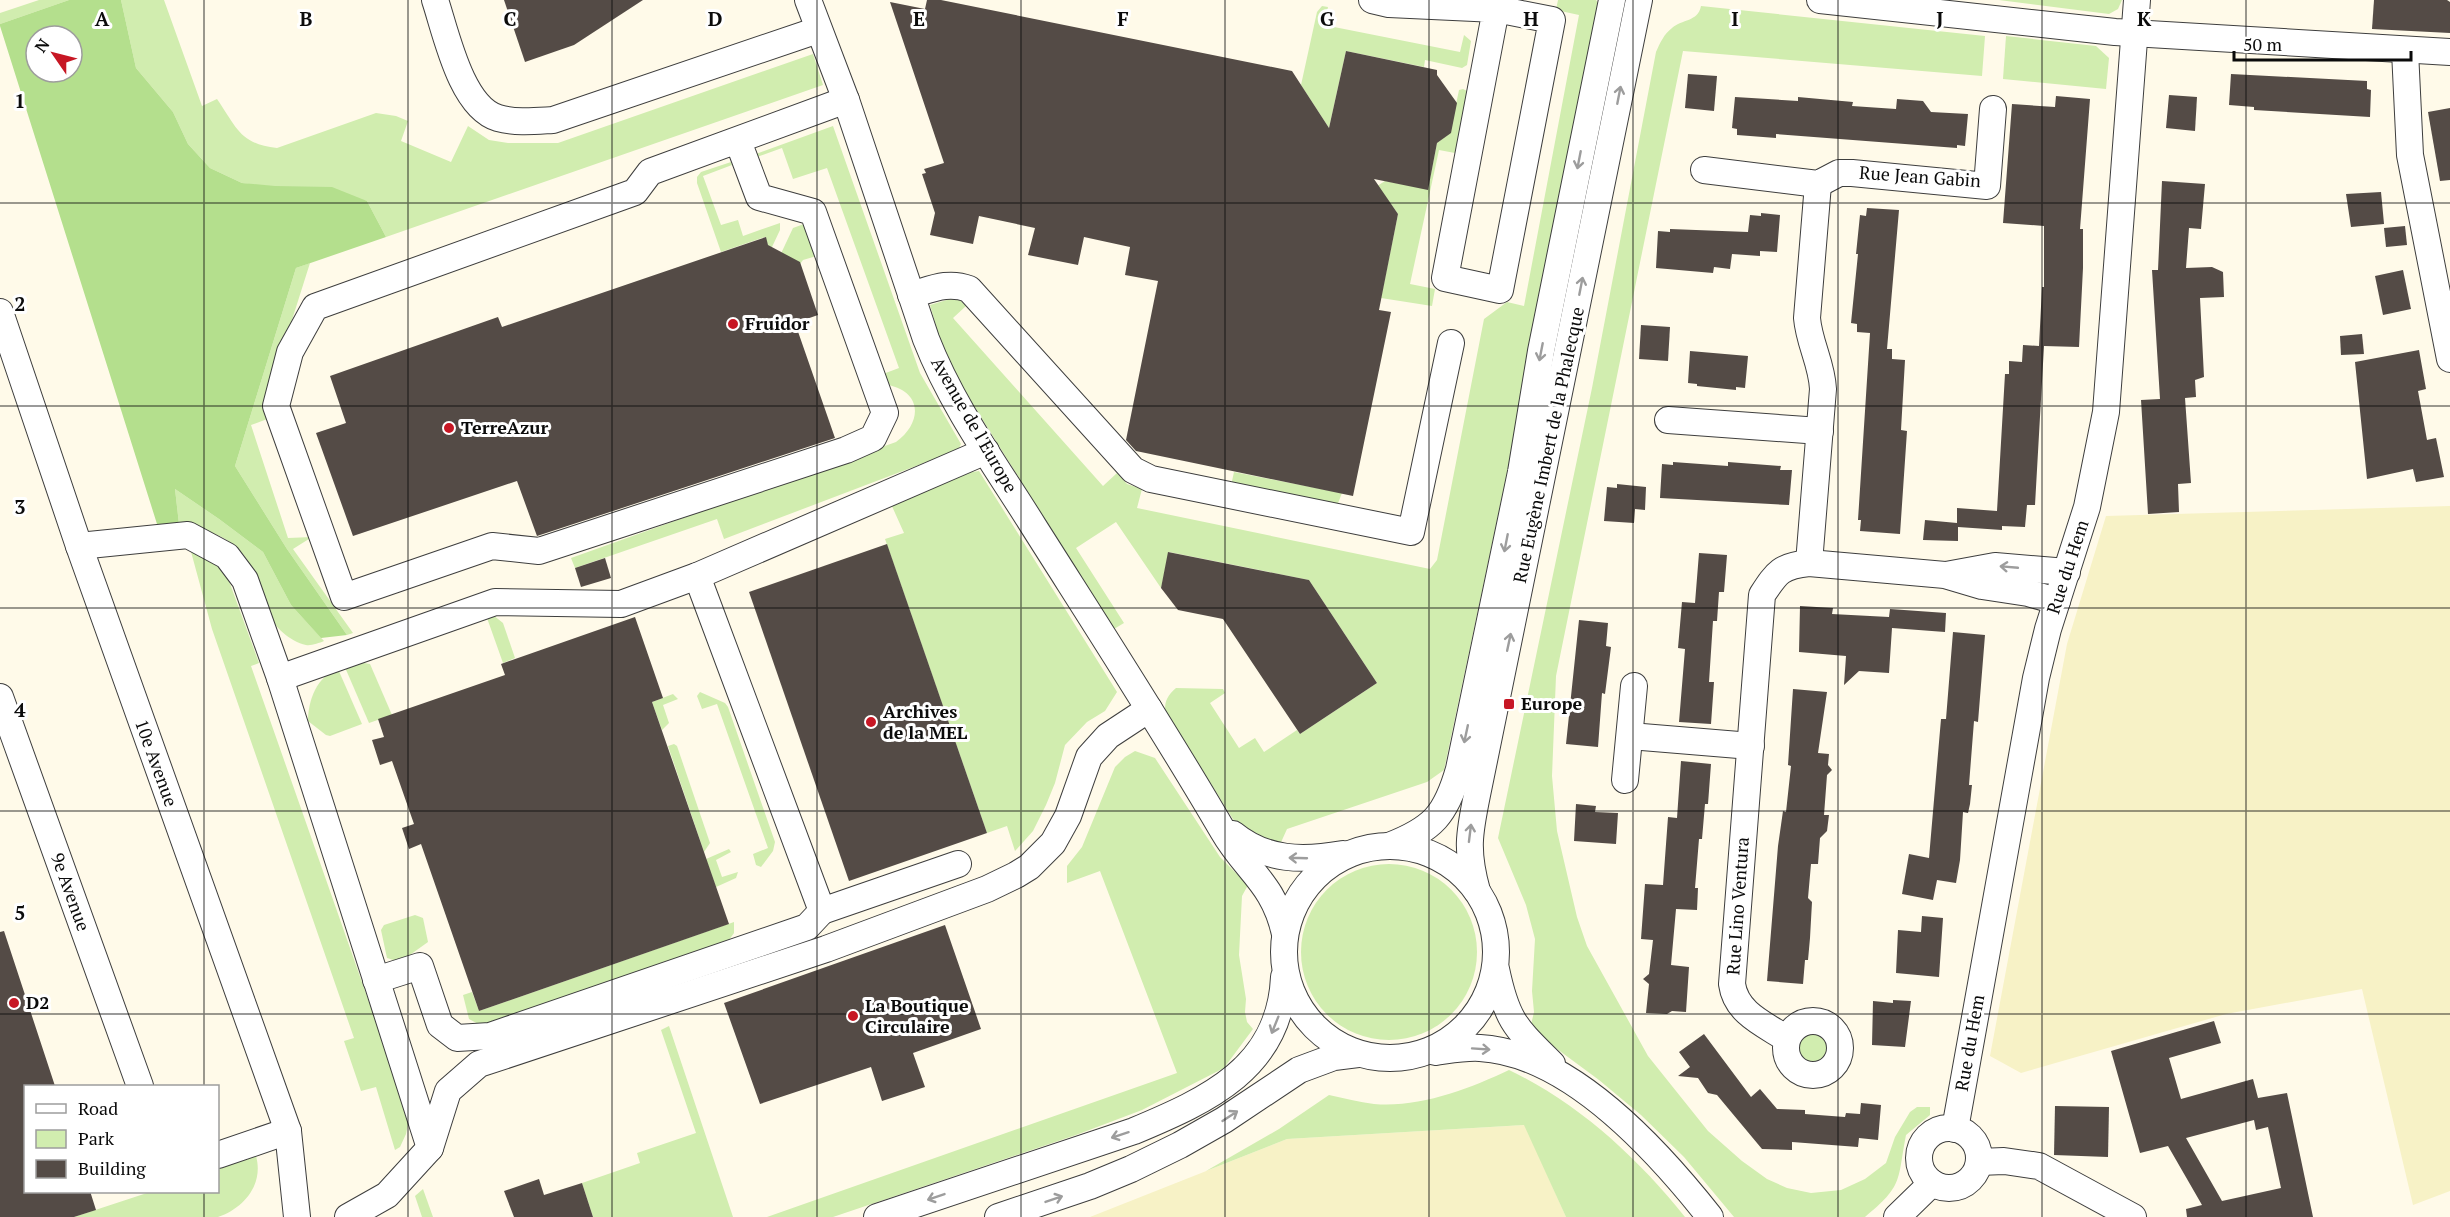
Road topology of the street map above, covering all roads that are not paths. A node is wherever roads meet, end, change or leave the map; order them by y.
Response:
1 (435, 0) edge
2 (808, 0) edge
3 (1372, 0) edge
4 (1612, 0) edge
5 (1638, 0) edge
6 (1820, 0) edge
7 (2137, 0) edge
8 (1410, 2) edge
9 (1496, 9) junction
10 (1543, 9) edge
11 (819, 30) junction
12 (2135, 33) junction
13 (2405, 51) junction
14 (2450, 52) edge
15 (846, 100) junction
16 (1993, 109) dead end
17 (738, 141) junction
18 (1704, 170) dead end
19 (1818, 184) junction
20 (911, 295) junction
21 (0, 312) edge
22 (1451, 343) dead end
23 (2450, 359) edge
24 (1668, 420) dead end
25 (1820, 430) junction
26 (986, 451) junction
27 (79, 546) junction
28 (1809, 563) junction
29 (2067, 572) junction
30 (1945, 575) junction
31 (697, 576) junction
32 (2057, 601) junction
33 (280, 678) junction
34 (1634, 686) dead end
35 (0, 697) edge
36 (1149, 709) junction
37 (1630, 736) junction
38 (1750, 746) junction
39 (1625, 780) dead end
40 (1215, 814) junction
41 (1389, 846) junction
42 (1356, 852) junction
43 (958, 864) dead end
44 (1477, 891) junction
45 (822, 911) junction
46 (1285, 934) junction
47 (1496, 965) junction
48 (1285, 968) junction
49 (376, 980) junction
50 (1787, 1040) dead end
51 (1423, 1053) junction
52 (1358, 1054) junction
53 (1570, 1081) junction
54 (140, 1085) edge
55 (1955, 1129) junction
56 (288, 1131) junction
57 (430, 1148) junction
58 (219, 1155) edge
59 (1979, 1162) junction
60 (1932, 1183) junction
61 (297, 1217) edge
62 (348, 1217) edge
63 (878, 1217) edge
64 (998, 1217) edge
65 (1710, 1217) edge
66 (1897, 1217) edge
67 (2133, 1217) edge

1 - 11 street
2 - 11 street, Avenue de l'Europe
3 - 8 street
4 -> 41 street, Rue Eugène Imbert de la Phalecque
44 -> 5 street, Rue Eugène Imbert de la Phalecque
6 - 12 street
7 - 12 street, Rue du Hem
8 - 9 street
9 - 10 street
9 - 10 street
11 - 15 street, Avenue de l'Europe
12 - 13 street
12 - 29 street, Rue du Hem
13 - 14 street
13 - 23 street
15 - 17 street
15 - 20 street, Avenue de l'Europe
16 - 19 street, Rue Jean Gabin
17 - 17 street
18 - 19 street, Rue Jean Gabin
19 - 25 street
20 - 22 street
20 - 26 street, Avenue de l'Europe
21 - 27 street, 10e Avenue
24 - 25 street
25 - 28 street
26 - 31 street
26 - 36 street, Avenue de l'Europe
27 - 33 street
27 - 56 street, 10e Avenue
28 - 30 street, Rue Lino Ventura
28 - 38 street, Rue Lino Ventura
29 -> 30 street, Rue Lino Ventura
29 - 32 street, Rue du Hem
30 - 32 street, Rue Lino Ventura
31 - 33 street
31 - 45 street
32 - 55 street, Rue du Hem
33 - 49 street
34 - 37 street
35 - 54 street, 9e Avenue
36 - 40 street, Avenue de l'Europe
36 - 57 street
37 - 38 street
37 - 39 street
38 - 50 street, Rue Lino Ventura
42 -> 40 street, Avenue de l'Europe
40 - 46 street, Avenue de l'Europe
41 - 42 street
41 - 44 street
42 - 46 street
43 - 45 street
44 - 47 street
45 - 49 street
46 - 48 street
47 - 51 street
47 - 53 street
48 - 52 street
48 -> 63 street
49 - 57 street
51 - 52 street
51 -> 53 street
64 -> 52 street
53 - 65 street
55 - 59 street
55 - 60 street
56 - 58 street
56 - 61 street, 10e Avenue
57 - 62 street
59 - 60 street
59 - 67 street
60 - 66 street

